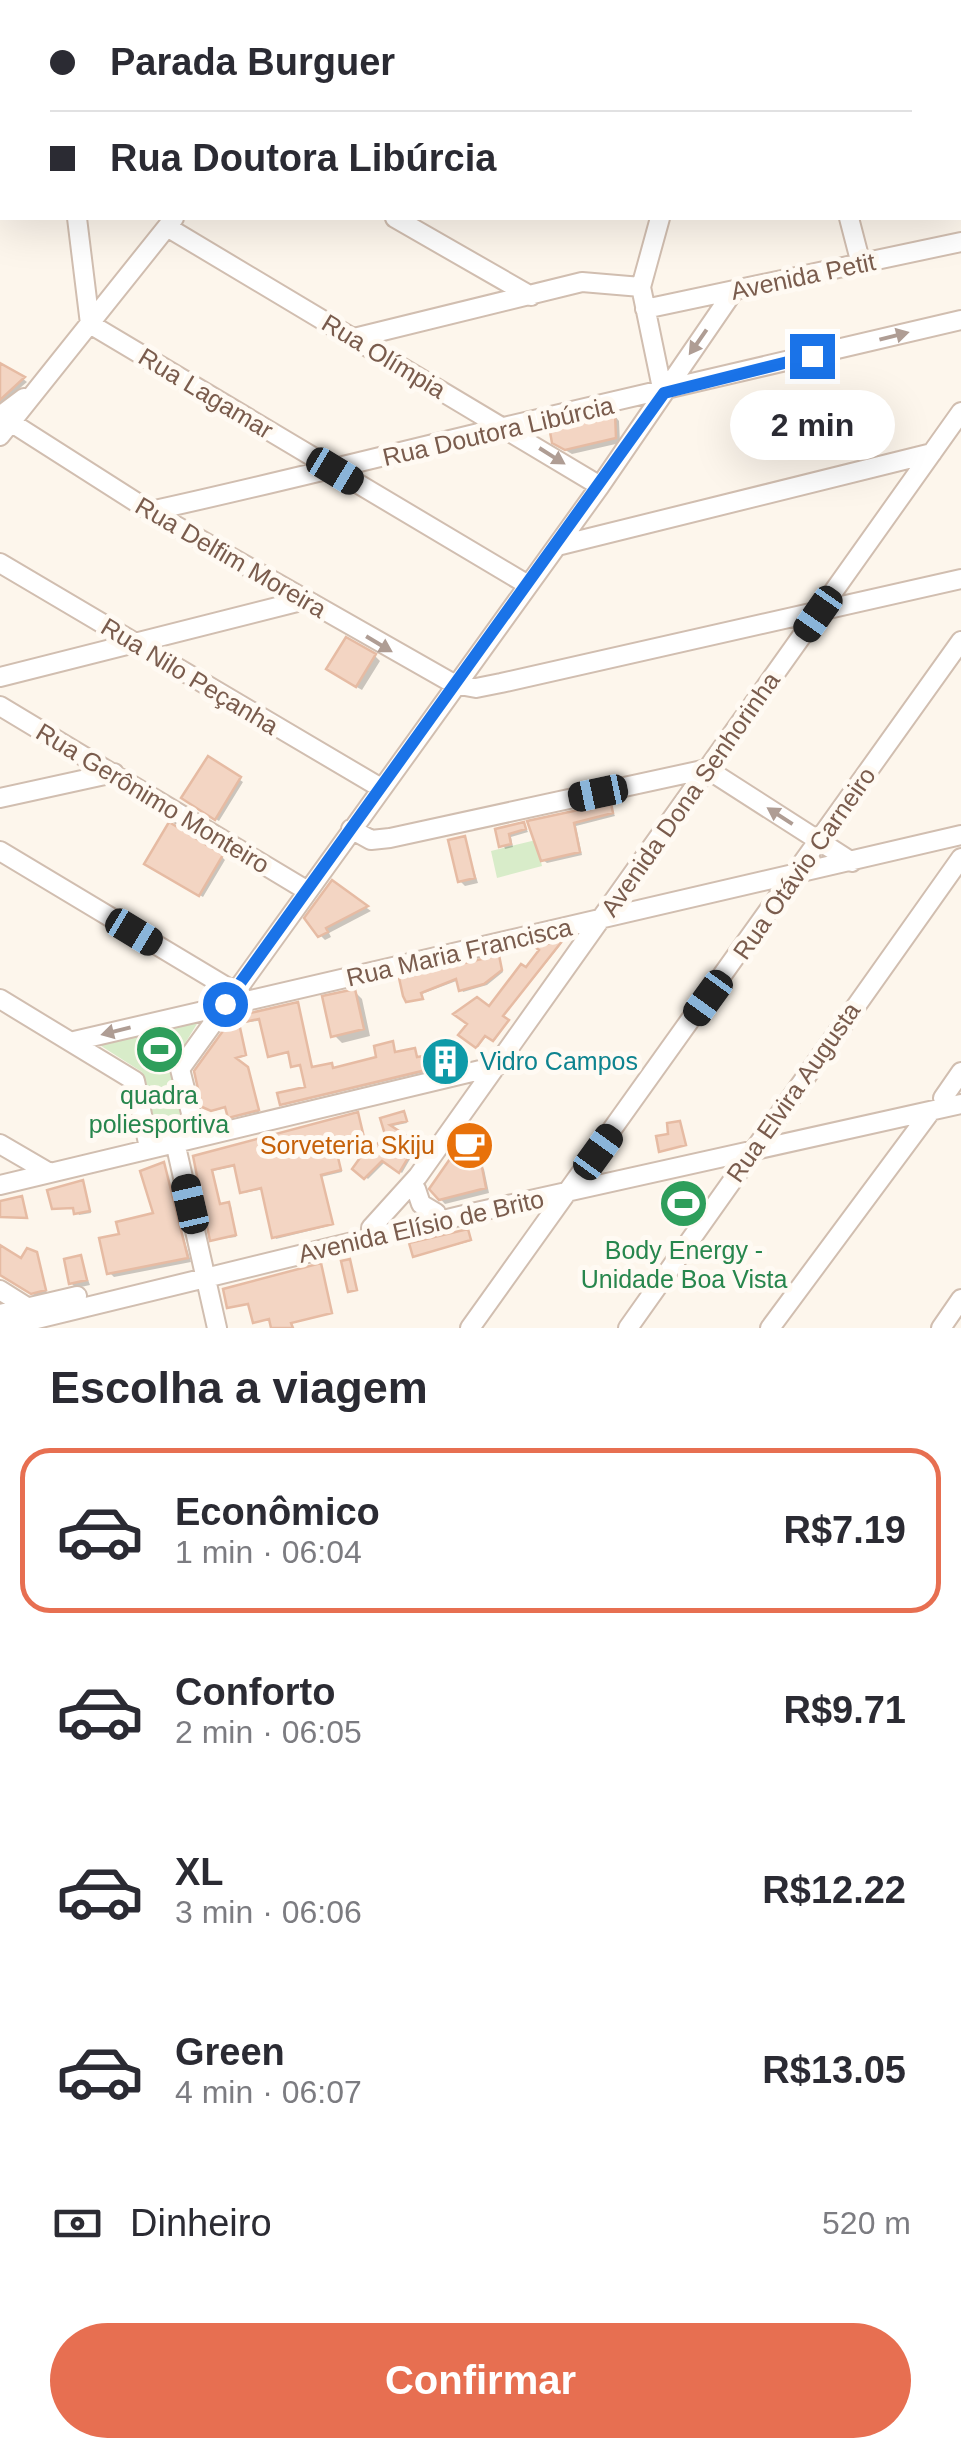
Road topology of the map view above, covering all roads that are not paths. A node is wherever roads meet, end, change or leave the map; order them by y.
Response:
1 (77, 220) edge
2 (399, 220) edge
3 (659, 220) edge
4 (850, 220) edge
5 (171, 222) edge
6 (961, 242) edge
7 (861, 264) junction
8 (640, 286) junction
9 (733, 292) junction
10 (530, 296) junction
11 (646, 309) junction
12 (961, 320) edge
13 (90, 324) junction
14 (354, 338) junction
15 (664, 393) junction
16 (961, 412) edge
17 (4, 425) edge
18 (504, 426) junction
19 (932, 453) junction
20 (335, 471) junction
21 (600, 486) junction
22 (150, 510) junction
23 (557, 546) junction
24 (0, 563) edge
25 (961, 579) edge
26 (528, 585) junction
27 (305, 600) junction
28 (818, 614) junction
29 (961, 640) edge
30 (134, 643) junction
31 (0, 677) edge
32 (454, 684) junction
33 (0, 706) edge
34 (707, 769) junction
35 (114, 773) junction
36 (381, 788) junction
37 (0, 798) edge
38 (351, 829) junction
39 (961, 836) edge
40 (820, 841) junction
41 (0, 852) edge
42 (961, 858) edge
43 (852, 862) junction
44 (796, 876) junction
45 (306, 890) junction
46 (600, 920) junction
47 (230, 998) junction
48 (0, 999) edge
49 (74, 1041) junction
50 (496, 1066) junction
51 (961, 1072) edge
52 (949, 1102) edge
53 (196, 1137) junction
54 (176, 1142) junction
55 (0, 1144) edge
56 (755, 1146) junction
57 (148, 1148) junction
58 (48, 1172) junction
59 (417, 1182) junction
60 (0, 1185) edge
61 (572, 1187) junction
62 (436, 1213) junction
63 (382, 1229) junction
64 (205, 1272) junction
65 (0, 1290) edge
66 (961, 1299) edge
67 (0, 1314) edge
68 (29, 1314) junction
69 (949, 1323) edge
70 (0, 1328) edge
71 (218, 1328) edge
72 (470, 1328) edge
73 (628, 1328) edge
74 (770, 1328) edge

1 - 13 street
2 - 10 street
3 - 8 street
4 - 7 street
5 - 13 street
5 - 14 street, Rua Olímpia
6 - 7 street, Avenida Petit
7 - 9 street, Avenida Petit
8 - 10 street
8 - 11 street
9 - 11 street, Avenida Petit
9 -> 15 street
10 - 14 street
11 - 15 street
15 -> 12 street, Rua Doutora Libúrcia
13 - 17 street
13 - 20 street, Rua Lagamar
14 - 18 street, Rua Olímpia
15 - 18 street, Rua Doutora Libúrcia
15 - 21 street
16 - 19 street, Avenida Dona Senhorinha
17 - 22 street, Rua Delfim Moreira
18 - 20 street, Rua Doutora Libúrcia
18 -> 21 street, Rua Olímpia
19 - 23 street
19 - 28 street, Avenida Dona Senhorinha
20 - 22 street, Rua Doutora Libúrcia
20 - 26 street, Rua Lagamar
21 - 23 street
22 - 27 street, Rua Delfim Moreira
23 - 26 street
24 - 30 street, Rua Nilo Peçanha
25 - 28 street
26 - 32 street
27 - 30 street
27 -> 32 street, Rua Delfim Moreira
28 - 32 street
28 - 34 street, Avenida Dona Senhorinha
29 - 40 street, Rua Otávio Carneiro
30 - 31 street
30 - 36 street, Rua Nilo Peçanha
32 - 36 street
33 - 35 street, Rua Gerônimo Monteiro
34 - 38 street
40 -> 34 street
34 - 46 street, Avenida Dona Senhorinha
35 - 37 street
35 - 45 street, Rua Gerônimo Monteiro
36 - 38 street
38 - 45 street
39 - 43 street, Rua Maria Francisca
40 - 43 street
40 - 44 street, Rua Otávio Carneiro
41 - 47 street
42 - 56 street, Rua Elvira Augusta
43 - 44 street, Rua Maria Francisca
44 - 46 street, Rua Maria Francisca
44 - 61 street, Rua Otávio Carneiro
45 - 47 street
46 - 47 street, Rua Maria Francisca
46 - 50 street, Avenida Dona Senhorinha
47 -> 49 street, Rua Maria Francisca
47 - 53 street
48 - 49 street
49 - 57 street
50 - 53 street
50 - 59 street, Avenida Dona Senhorinha
51 - 52 street
52 - 56 street, Avenida Elísio de Brito
52 - 74 street
53 - 54 street
54 - 57 street
54 - 64 street
55 - 58 street
56 - 61 street, Avenida Elísio de Brito
56 - 73 street, Rua Elvira Augusta
57 - 58 street
58 - 60 street
59 - 62 street
59 - 63 street, Avenida Dona Senhorinha
61 - 62 street, Avenida Elísio de Brito
61 - 63 street, Avenida Elísio de Brito
61 - 72 street, Rua Otávio Carneiro
62 - 63 street, Avenida Elísio de Brito
63 - 64 street, Avenida Elísio de Brito
64 - 68 street, Avenida Elísio de Brito
64 - 71 street
65 - 68 street
66 - 69 street
67 - 68 street, Avenida Elísio de Brito
68 - 70 street, Avenida Elísio de Brito

